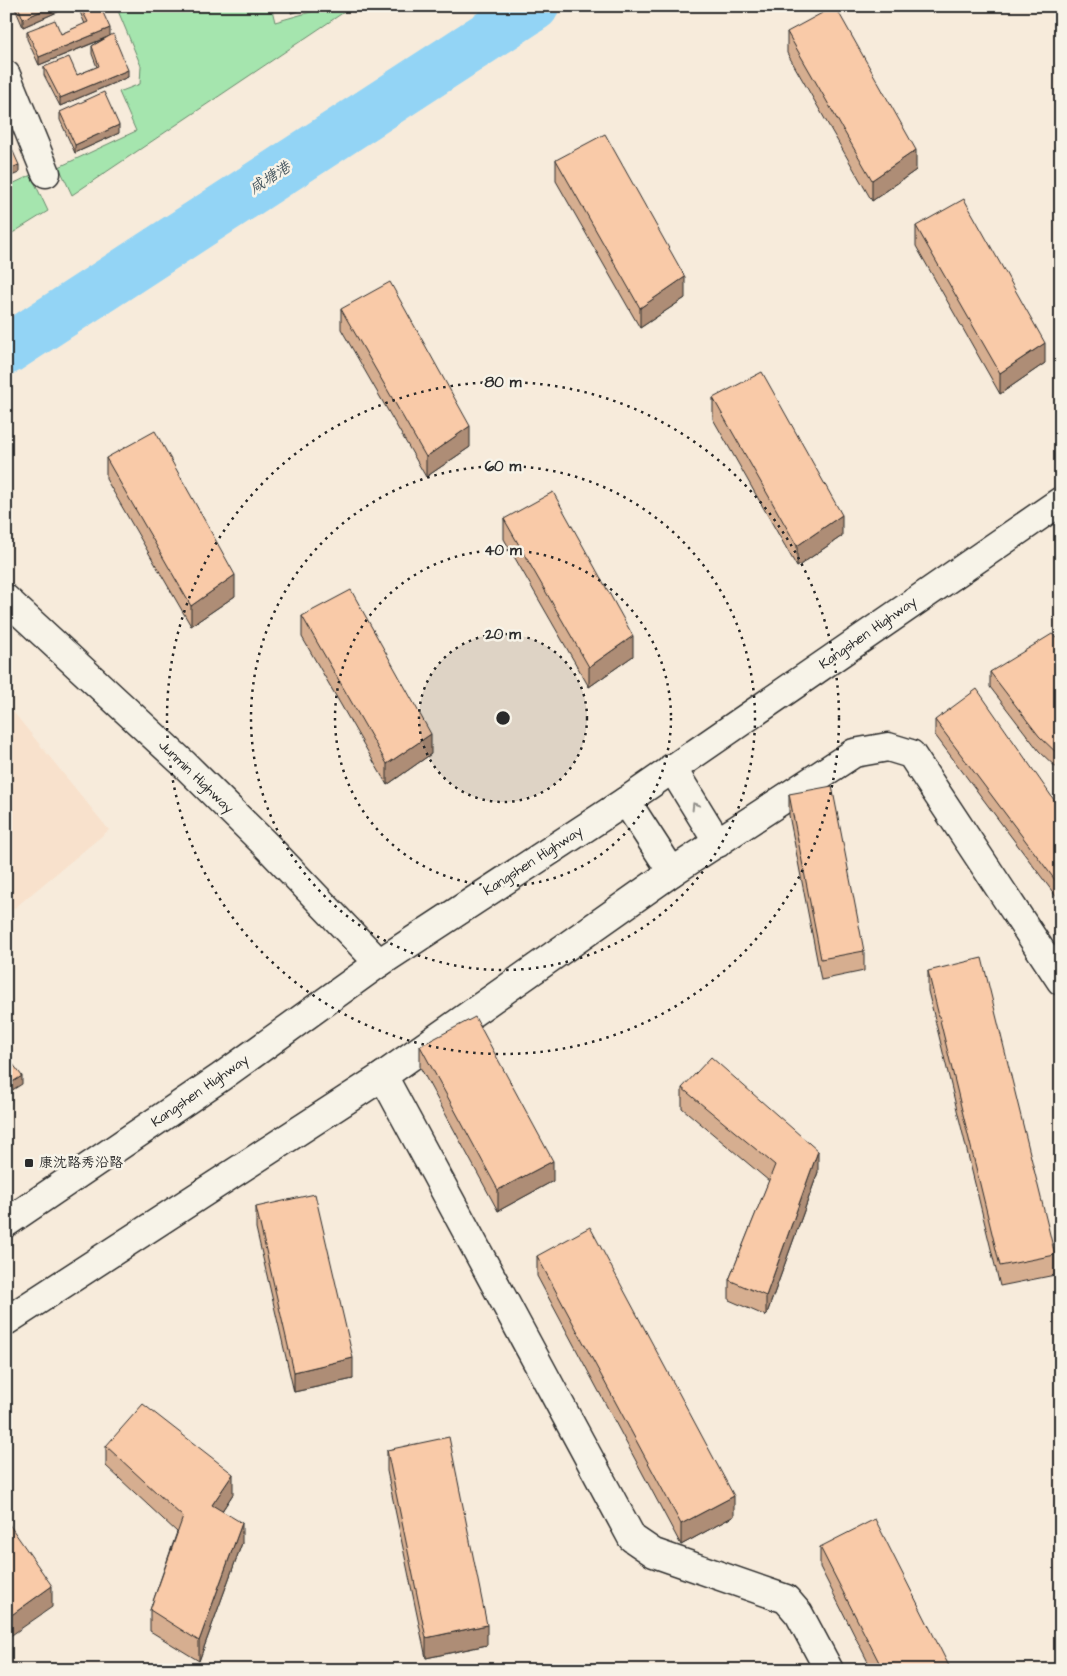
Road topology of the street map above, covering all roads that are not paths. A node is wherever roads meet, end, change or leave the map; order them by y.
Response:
1 (6, 75) edge
2 (46, 173) dead end
3 (1061, 501) edge
4 (6, 599) edge
5 (672, 768) junction
6 (626, 800) junction
7 (718, 843) junction
8 (672, 872) junction
9 (379, 963) junction
10 (1061, 981) edge
11 (383, 1076) junction
12 (6, 1223) edge
13 (6, 1321) edge
14 (829, 1670) edge

1 - 2 street
3 - 5 street, Kangshen Highway
4 - 9 street, Junmin Highway
5 - 6 street, Kangshen Highway
7 -> 5 street
6 - 8 street
6 - 9 street, Kangshen Highway
7 - 8 street
7 - 10 street
8 - 11 street
9 - 12 street, Kangshen Highway
11 - 13 street
11 - 14 street

